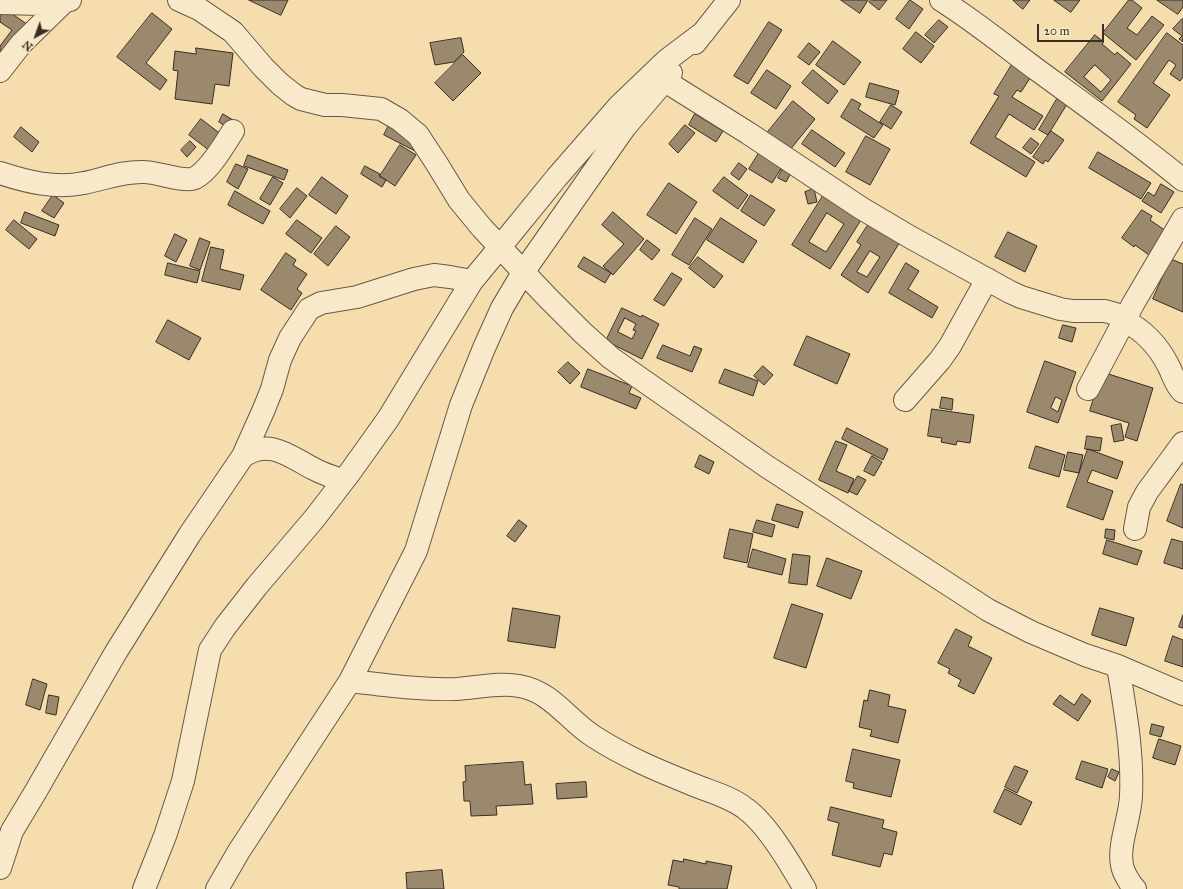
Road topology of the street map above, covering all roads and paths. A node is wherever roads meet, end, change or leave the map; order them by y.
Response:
1 (179, 0) edge
2 (729, 0) edge
3 (941, 0) edge
4 (67, 1) edge
5 (0, 3) edge
6 (704, 32) junction
7 (0, 71) edge
8 (665, 81) junction
9 (233, 131) dead end
10 (0, 173) edge
11 (1183, 180) edge
12 (1183, 219) edge
13 (500, 247) junction
14 (524, 272) junction
15 (987, 279) junction
16 (472, 281) junction
17 (1125, 319) junction
18 (1088, 389) dead end
19 (1183, 392) edge
20 (905, 400) dead end
21 (1183, 443) edge
22 (243, 456) junction
23 (344, 481) junction
24 (1135, 529) dead end
25 (1118, 666) junction
26 (350, 681) junction
27 (1183, 694) edge
28 (0, 868) edge
29 (144, 889) edge
30 (217, 889) edge
31 (805, 889) edge
32 (1135, 889) edge

1 - 13 street
2 - 6 street
3 - 11 street
4 - 5 street
4 - 7 street
6 - 8 street
6 - 13 street
8 - 14 street
8 - 15 street
9 - 10 street
12 - 17 street
13 - 14 street
13 - 16 street
14 - 25 street
14 - 26 street
15 - 17 street
15 - 20 street
16 - 22 street
16 - 23 street
17 - 18 street
17 - 19 street
21 - 24 street
22 - 23 street
22 - 28 street
23 - 29 street
25 - 27 street
25 - 32 street
26 - 30 street
26 - 31 street

